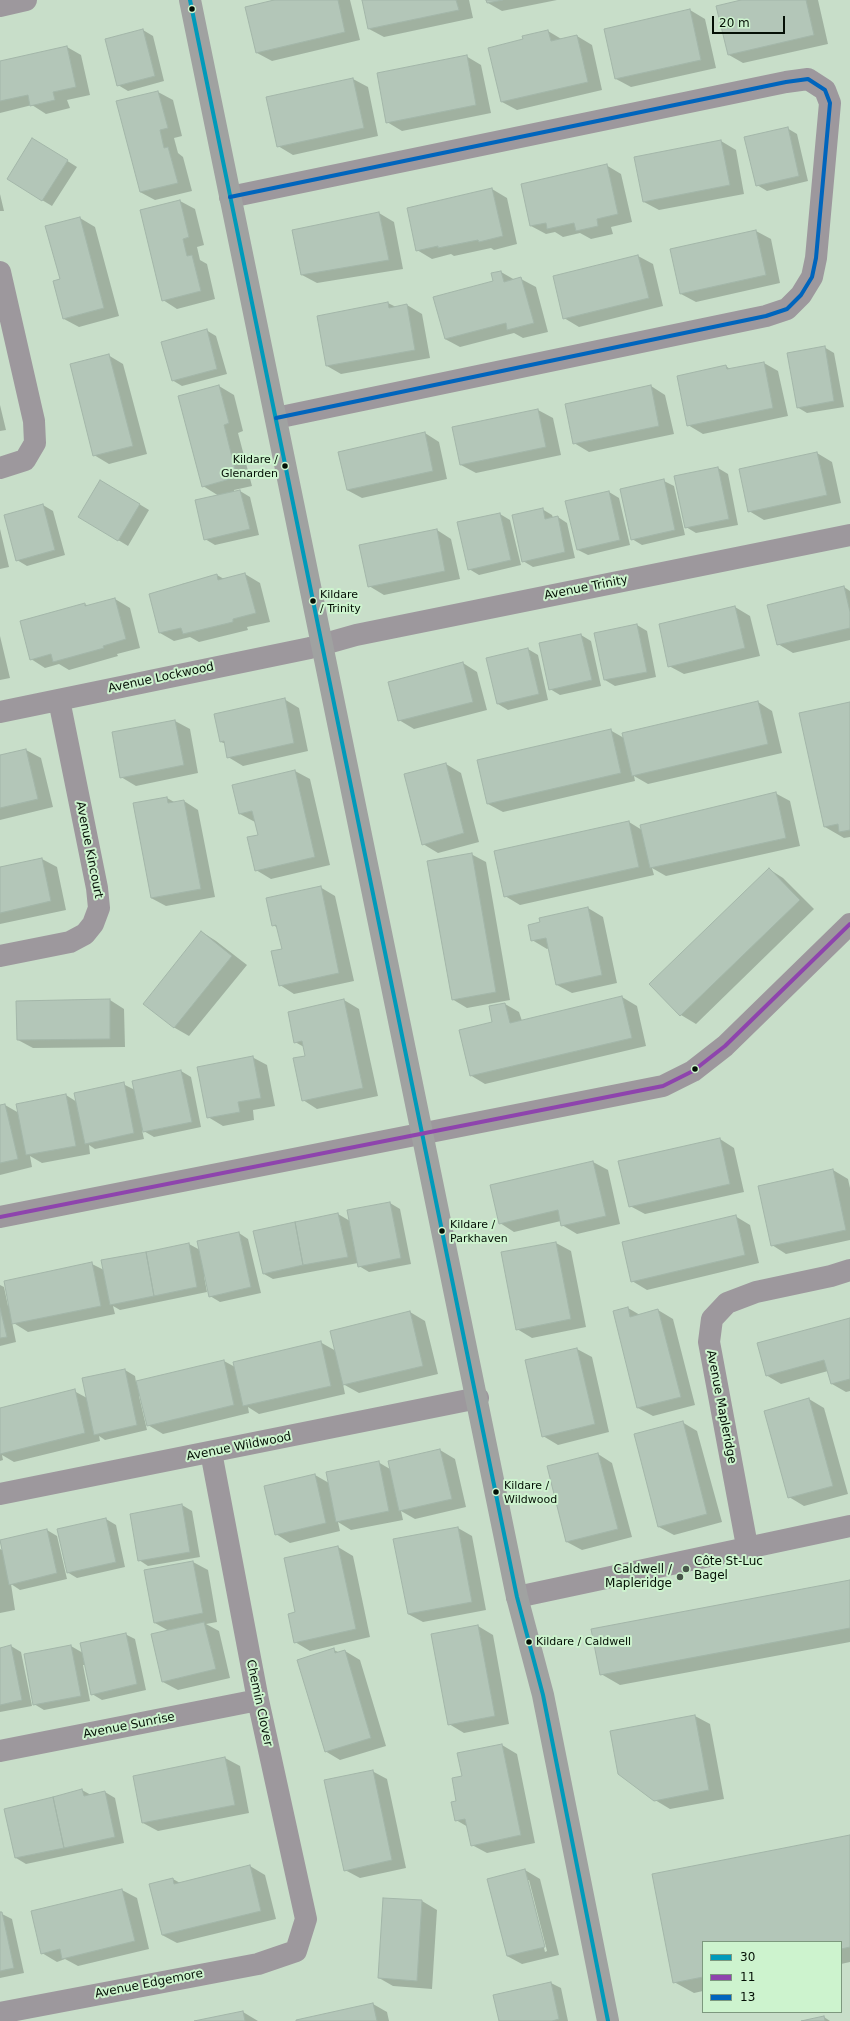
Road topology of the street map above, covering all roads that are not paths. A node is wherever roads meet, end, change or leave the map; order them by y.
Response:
1 (26, 0) edge
2 (190, 0) edge
3 (0, 6) edge
4 (230, 197) junction
5 (0, 272) edge
6 (276, 418) junction
7 (0, 468) edge
8 (850, 535) edge
9 (323, 644) junction
10 (59, 700) junction
11 (0, 712) edge
12 (850, 924) edge
13 (0, 956) edge
14 (424, 1133) junction
15 (0, 1217) edge
16 (850, 1270) edge
17 (478, 1398) junction
18 (211, 1452) junction
19 (0, 1494) edge
20 (850, 1526) edge
21 (747, 1546) junction
22 (517, 1597) junction
23 (258, 1700) junction
24 (0, 1751) edge
25 (296, 1951) joint
26 (0, 2013) edge
27 (608, 2021) edge

1 - 3 street
2 - 4 street
4 - 6 street
4 - 6 street
5 - 7 street
6 - 9 street
8 - 9 street, Avenue Trinity
9 - 10 street, Avenue Lockwood
9 - 14 street
10 - 11 street, Avenue Lockwood
10 - 13 street, Avenue Kincourt
12 - 14 street
14 - 15 street
14 - 17 street
16 - 21 street, Avenue Mapleridge
17 - 18 street, Avenue Wildwood
17 - 22 street
18 - 19 street, Avenue Wildwood
18 - 23 street, Chemin Clover
20 - 21 street
21 - 22 street
22 - 27 street
23 - 24 street, Avenue Sunrise
23 - 25 street, Chemin Clover
25 - 26 street, Avenue Edgemore

